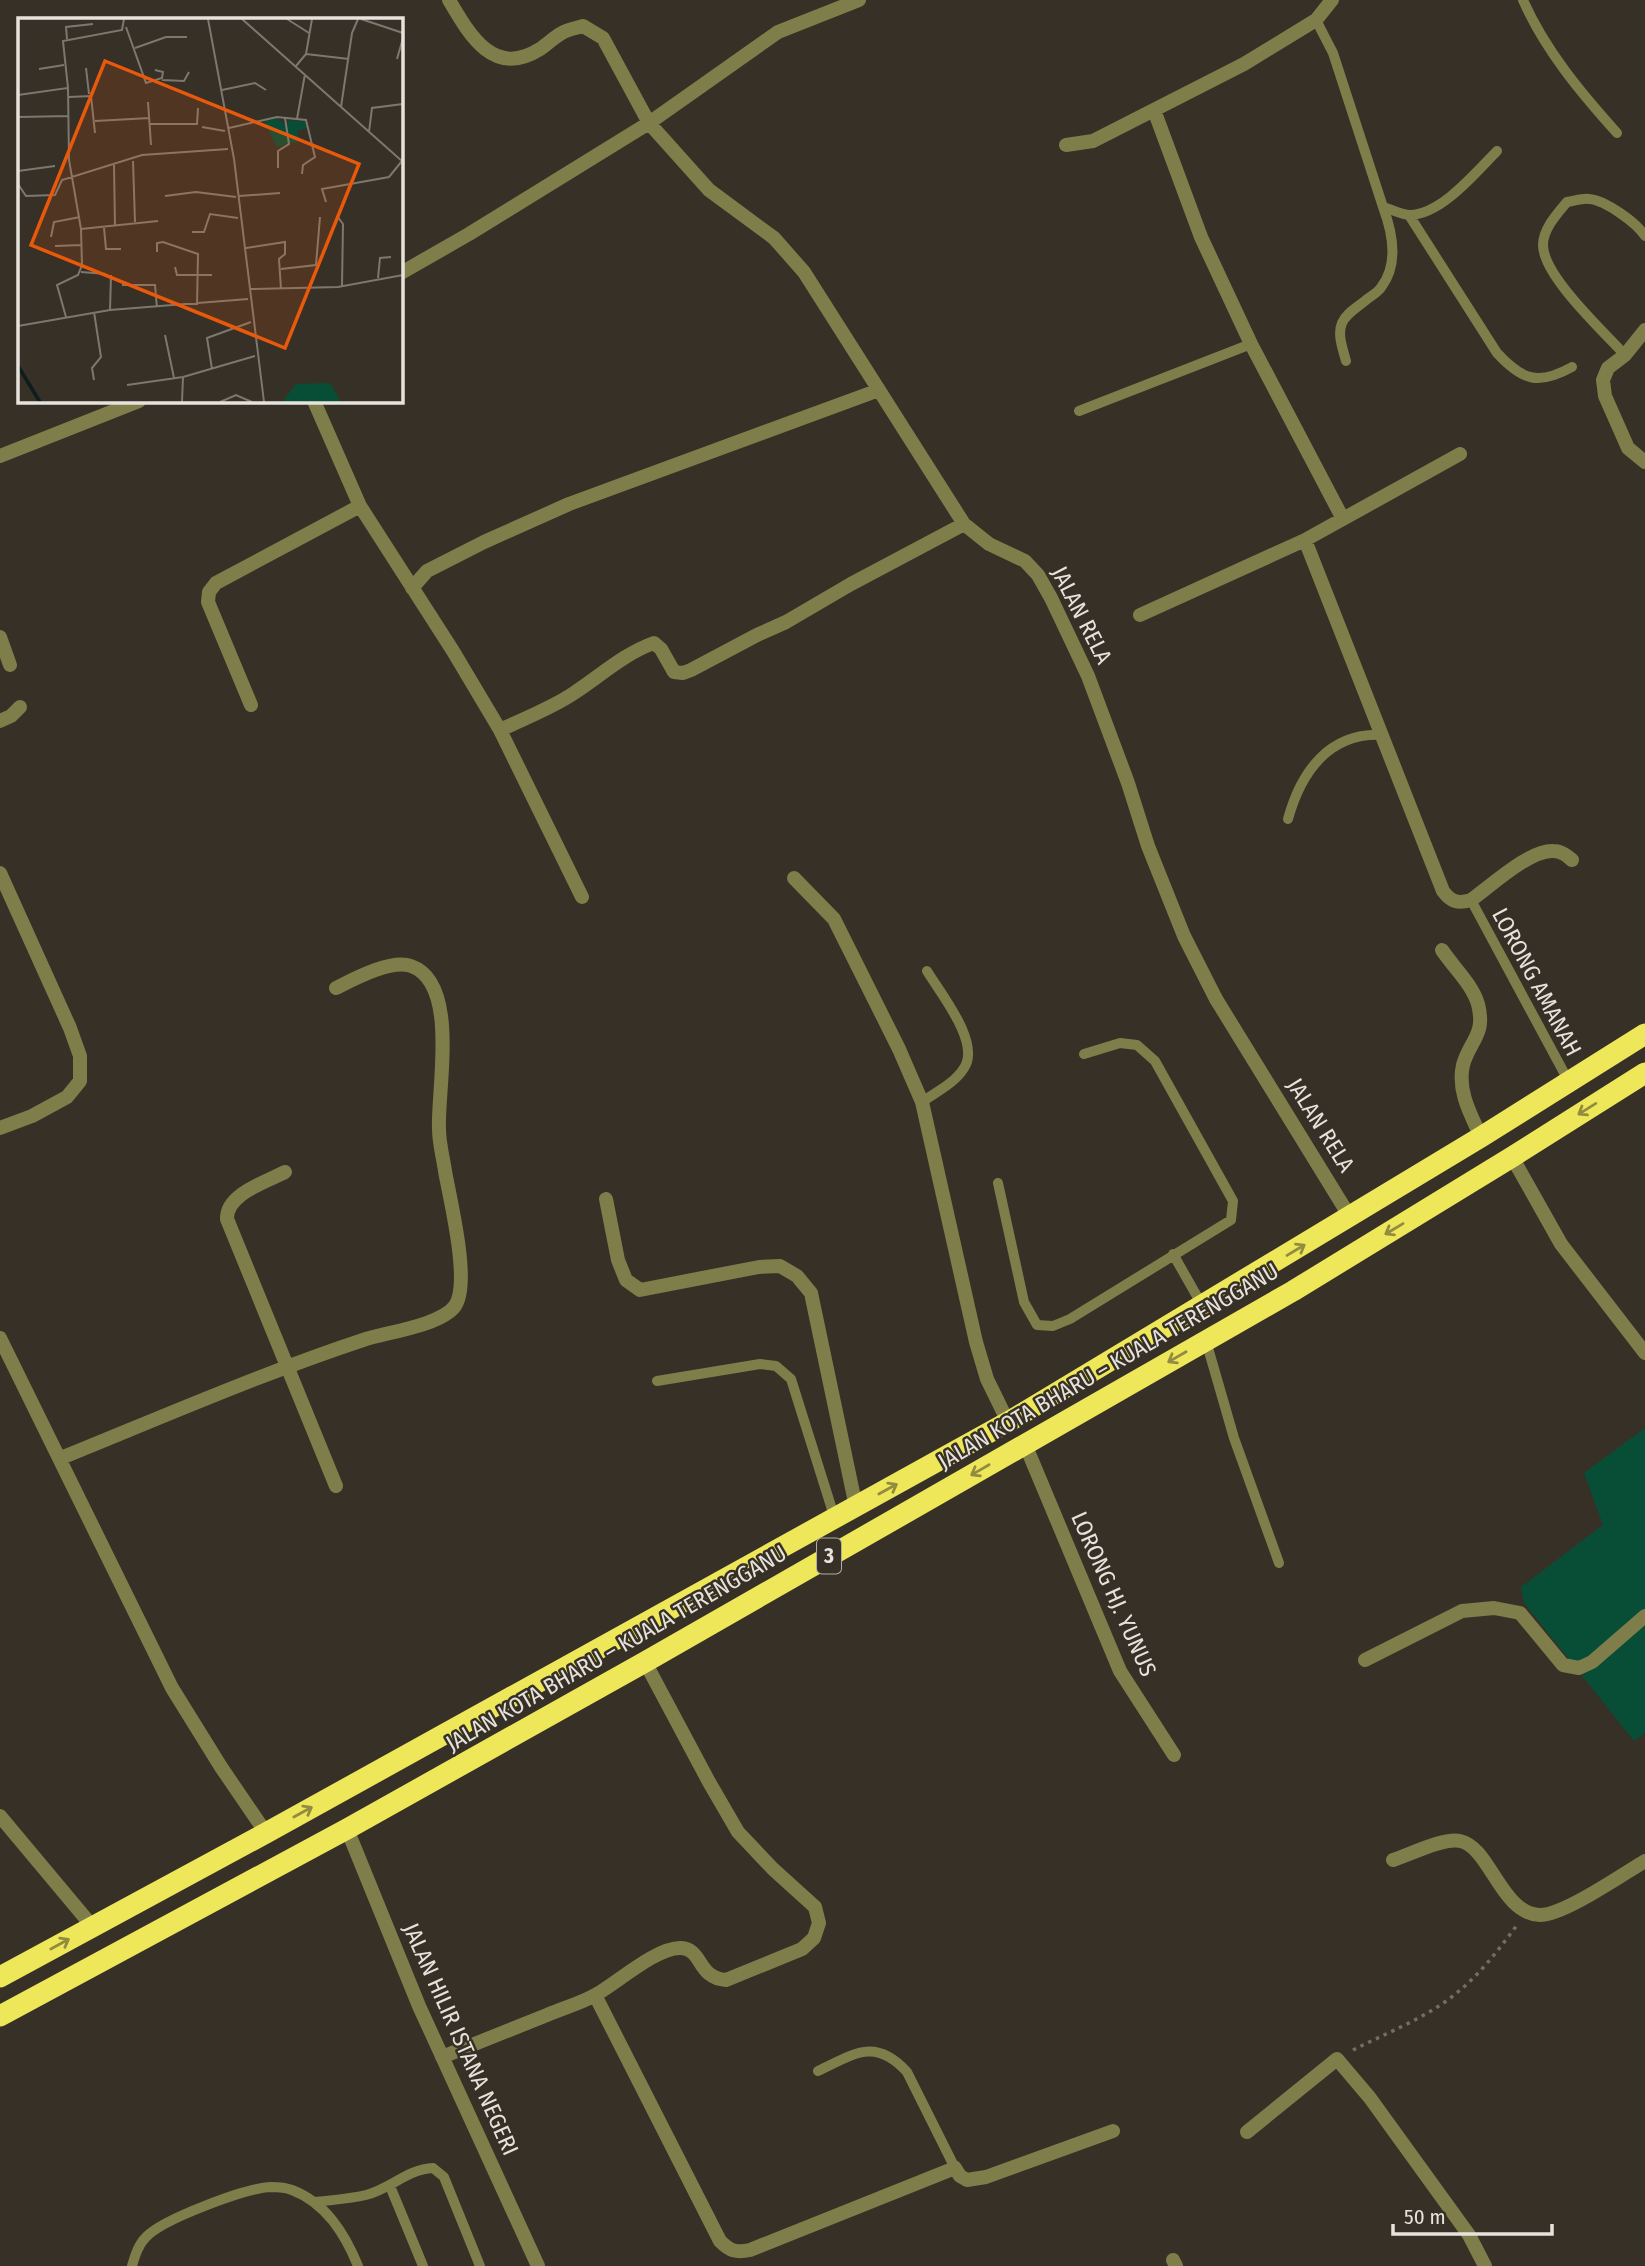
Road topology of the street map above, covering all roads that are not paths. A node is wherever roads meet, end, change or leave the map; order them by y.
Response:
1 (449, 0) edge
2 (859, 0) edge
3 (1332, 0) edge
4 (1522, 0) edge
5 (1316, 20) junction
6 (1154, 110) junction
7 (649, 123) junction
8 (1617, 133) dead end
9 (1066, 145) dead end
10 (1497, 152) dead end
11 (1383, 207) junction
12 (1409, 215) junction
13 (1645, 236) edge
14 (402, 272) edge
15 (1645, 330) edge
16 (1251, 344) junction
17 (1625, 355) junction
18 (1346, 361) dead end
19 (1572, 367) dead end
20 (879, 390) junction
21 (136, 402) edge
22 (314, 402) edge
23 (1079, 411) dead end
24 (1461, 454) dead end
25 (0, 456) edge
26 (1645, 462) edge
27 (360, 506) junction
28 (1343, 519) junction
29 (964, 523) junction
30 (1305, 540) junction
31 (412, 587) junction
32 (1140, 615) dead end
33 (0, 637) edge
34 (10, 665) dead end
35 (251, 705) dead end
36 (20, 707) dead end
37 (0, 721) edge
38 (500, 730) junction
39 (1382, 735) junction
40 (1288, 819) dead end
41 (1572, 860) dead end
42 (0, 873) edge
43 (794, 878) dead end
44 (582, 897) dead end
45 (1471, 900) junction
46 (1442, 950) dead end
47 (927, 971) dead end
48 (336, 988) dead end
49 (1645, 1034) edge
50 (1084, 1054) dead end
51 (1645, 1073) edge
52 (1569, 1082) junction
53 (922, 1102) junction
54 (0, 1128) edge
55 (1481, 1138) junction
56 (1512, 1157) junction
57 (285, 1172) dead end
58 (998, 1183) dead end
59 (606, 1199) dead end
60 (1350, 1217) junction
61 (1173, 1254) junction
62 (1202, 1306) junction
63 (0, 1338) edge
64 (1206, 1340) junction
65 (1645, 1353) edge
66 (287, 1367) junction
67 (657, 1381) dead end
68 (1008, 1422) junction
69 (1025, 1444) junction
70 (61, 1458) junction
71 (336, 1486) dead end
72 (856, 1507) junction
73 (835, 1519) junction
74 (1279, 1563) dead end
75 (1645, 1616) edge
76 (1365, 1660) dead end
77 (645, 1662) junction
78 (1174, 1755) dead end
79 (0, 1816) edge
80 (347, 1829) junction
81 (266, 1833) junction
82 (1393, 1860) dead end
83 (1645, 1861) edge
84 (92, 1926) junction
85 (0, 1977) edge
86 (595, 1995) junction
87 (0, 2016) edge
88 (442, 2057) junction
89 (818, 2071) dead end
90 (1113, 2131) dead end
91 (1247, 2132) dead end
92 (955, 2168) junction
93 (390, 2186) junction
94 (315, 2202) junction
95 (132, 2266) edge
96 (358, 2266) edge
97 (423, 2266) edge
98 (480, 2266) edge
99 (538, 2266) edge
100 (1485, 2266) edge

1 - 7 street, JALAN RELA
2 - 7 street
3 - 5 street
4 - 8 lane
5 - 6 street
5 - 11 lane
6 - 9 street
6 - 16 street
7 - 14 street
7 - 20 street, JALAN RELA
10 - 12 lane
11 - 12 lane
11 - 18 lane
12 - 19 lane
13 - 17 lane
15 - 17 street
16 - 23 lane
16 - 28 street
17 - 26 street
20 - 29 street, JALAN RELA
20 - 31 street
21 - 25 street
22 - 27 street
24 - 28 street
27 - 31 street
27 - 35 street
28 - 30 street
29 - 38 street
29 - 60 street, JALAN RELA
30 - 32 street
30 - 39 street
31 - 38 street
33 - 34 street
36 - 37 street
38 - 44 street
39 - 40 lane
39 - 45 street
41 - 45 street
42 - 54 street
43 - 53 street
45 - 52 lane, LORONG AMANAH
46 - 55 street
47 - 53 lane
48 - 66 street
49 - 52 highway, JALAN KOTA BHARU – KUALA TERENGGANU / 3
50 - 61 lane
51 -> 56 highway, JALAN KOTA BHARU – KUALA TERENGGANU / 3
52 - 55 highway, JALAN KOTA BHARU – KUALA TERENGGANU / 3
53 - 68 street
55 - 60 highway, JALAN KOTA BHARU – KUALA TERENGGANU / 3
56 -> 64 highway, JALAN KOTA BHARU – KUALA TERENGGANU / 3
56 - 65 street
57 - 66 street
58 - 61 lane
59 - 72 street
62 -> 60 highway, JALAN KOTA BHARU – KUALA TERENGGANU / 3
61 - 62 lane
62 - 68 highway, JALAN KOTA BHARU – KUALA TERENGGANU / 3
63 - 70 street
64 -> 69 highway, JALAN KOTA BHARU – KUALA TERENGGANU / 3
64 - 74 lane
66 - 70 street
66 - 71 street
67 - 73 lane
72 -> 68 highway, JALAN KOTA BHARU – KUALA TERENGGANU / 3
69 -> 77 highway, JALAN KOTA BHARU – KUALA TERENGGANU / 3
69 - 78 street, LORONG HJ. YUNUS
70 - 81 street
72 - 73 highway, JALAN KOTA BHARU – KUALA TERENGGANU / 3
81 -> 73 highway, JALAN KOTA BHARU – KUALA TERENGGANU / 3
75 - 76 street
77 - 80 highway, JALAN KOTA BHARU – KUALA TERENGGANU / 3
77 - 86 street
79 - 84 street
80 - 87 highway, JALAN KOTA BHARU – KUALA TERENGGANU / 3
80 - 88 street, JALAN HILIR ISTANA NEGERI
81 - 84 highway, JALAN KOTA BHARU – KUALA TERENGGANU / 3
82 - 83 street
85 -> 84 highway, JALAN KOTA BHARU – KUALA TERENGGANU / 3
86 - 88 street
86 - 92 street
88 - 99 street, JALAN HILIR ISTANA NEGERI
89 - 92 lane
90 - 92 street
91 - 100 street
93 - 94 lane
93 - 97 lane
93 - 98 lane
94 - 95 lane
94 - 96 lane

